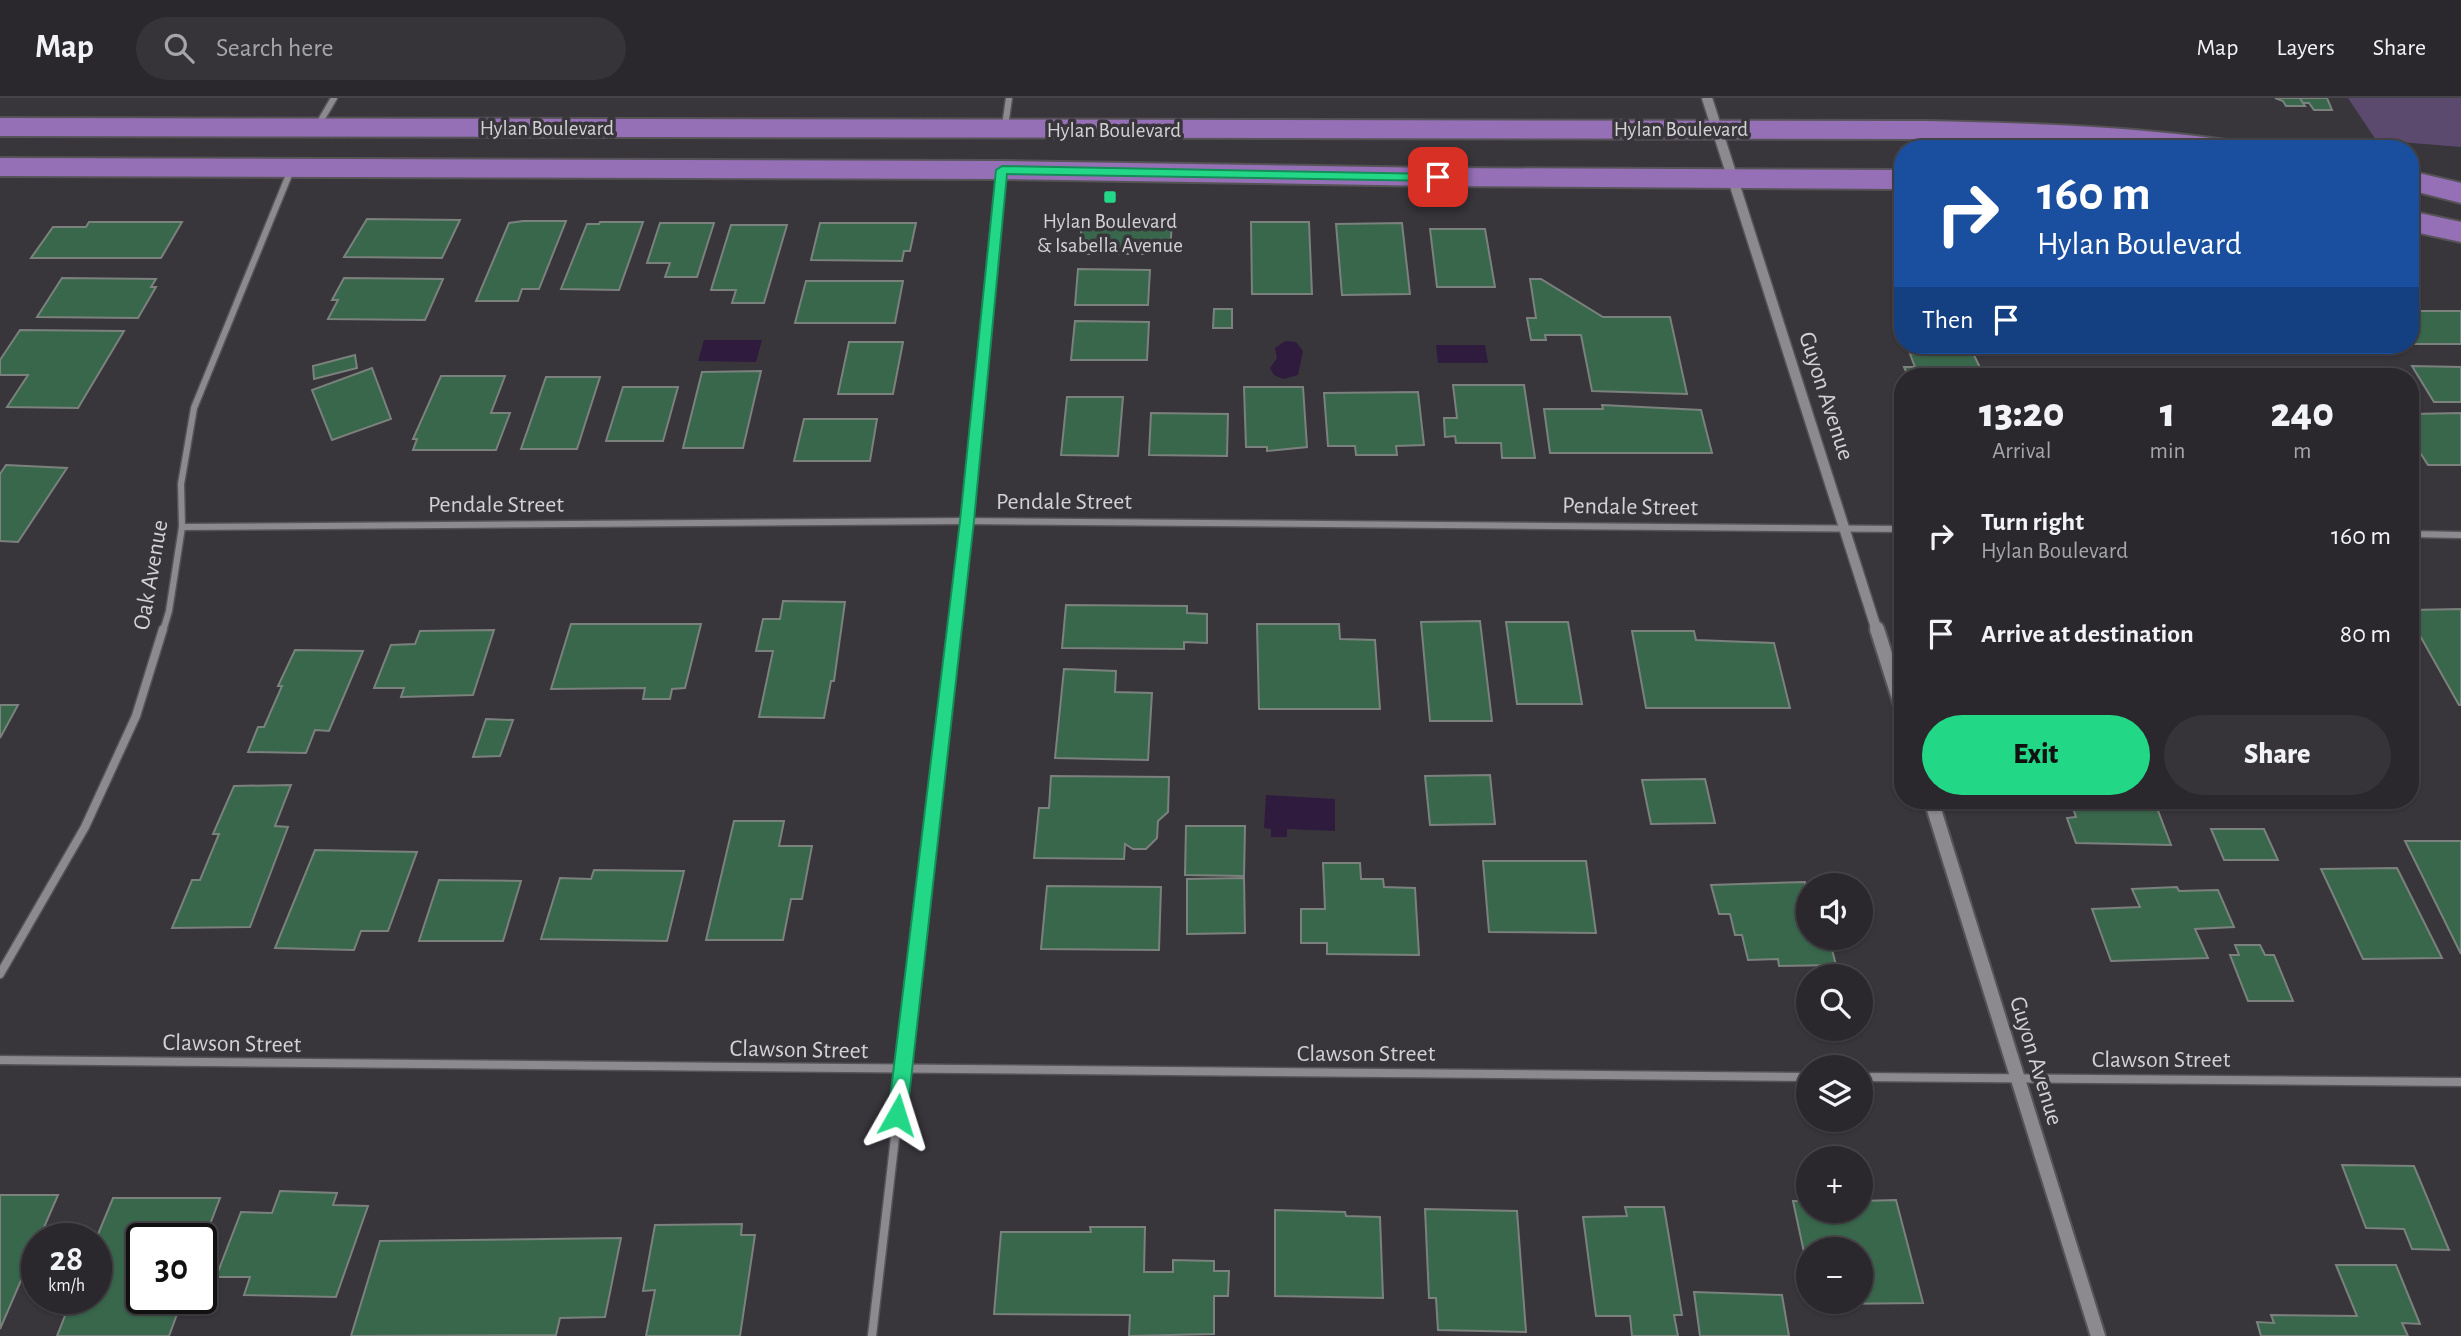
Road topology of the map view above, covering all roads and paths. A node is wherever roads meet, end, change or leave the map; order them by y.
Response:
1 (334, 98) edge
2 (1009, 98) edge
3 (1707, 98) edge
4 (0, 127) edge
5 (317, 127) junction
6 (1716, 128) junction
7 (1005, 130) junction
8 (2150, 140) edge
9 (0, 167) edge
10 (292, 167) junction
11 (1002, 170) junction
12 (1731, 179) junction
13 (1894, 180) edge
14 (2419, 183) edge
15 (2461, 193) edge
16 (2419, 223) edge
17 (2461, 232) edge
18 (967, 521) junction
19 (182, 527) junction
20 (1846, 528) junction
21 (1894, 529) edge
22 (2419, 534) edge
23 (2461, 535) edge
24 (1894, 682) edge
25 (1934, 809) edge
26 (0, 974) edge
27 (0, 1060) edge
28 (902, 1070) junction
29 (1796, 1077) edge
30 (1873, 1077) edge
31 (2018, 1079) junction
32 (2461, 1082) edge
33 (872, 1336) edge
34 (2098, 1336) edge

1 - 5 street
2 - 7 street
3 - 6 street, Guyon Avenue
4 - 5 main road, Hylan Boulevard
5 - 7 main road, Hylan Boulevard
6 - 7 main road, Hylan Boulevard
6 - 8 main road, Hylan Boulevard
6 - 12 street, Guyon Avenue
9 - 10 main road, Hylan Boulevard
10 - 11 main road, Hylan Boulevard
10 - 19 street, Oak Avenue
11 - 12 main road, Hylan Boulevard
11 - 18 street
12 - 13 main road, Hylan Boulevard
12 - 20 street, Guyon Avenue
14 - 15 main road
16 - 17 main road
18 - 19 street, Pendale Street
18 - 20 street, Pendale Street
18 - 28 street
19 - 26 street, Oak Avenue
20 - 21 street, Pendale Street
20 - 24 street, Guyon Avenue
22 - 23 street
25 - 31 street, Guyon Avenue
27 - 28 street, Clawson Street
28 - 29 street, Clawson Street
28 - 33 street
30 - 31 street, Clawson Street
31 - 32 street, Clawson Street
31 - 34 street, Guyon Avenue

